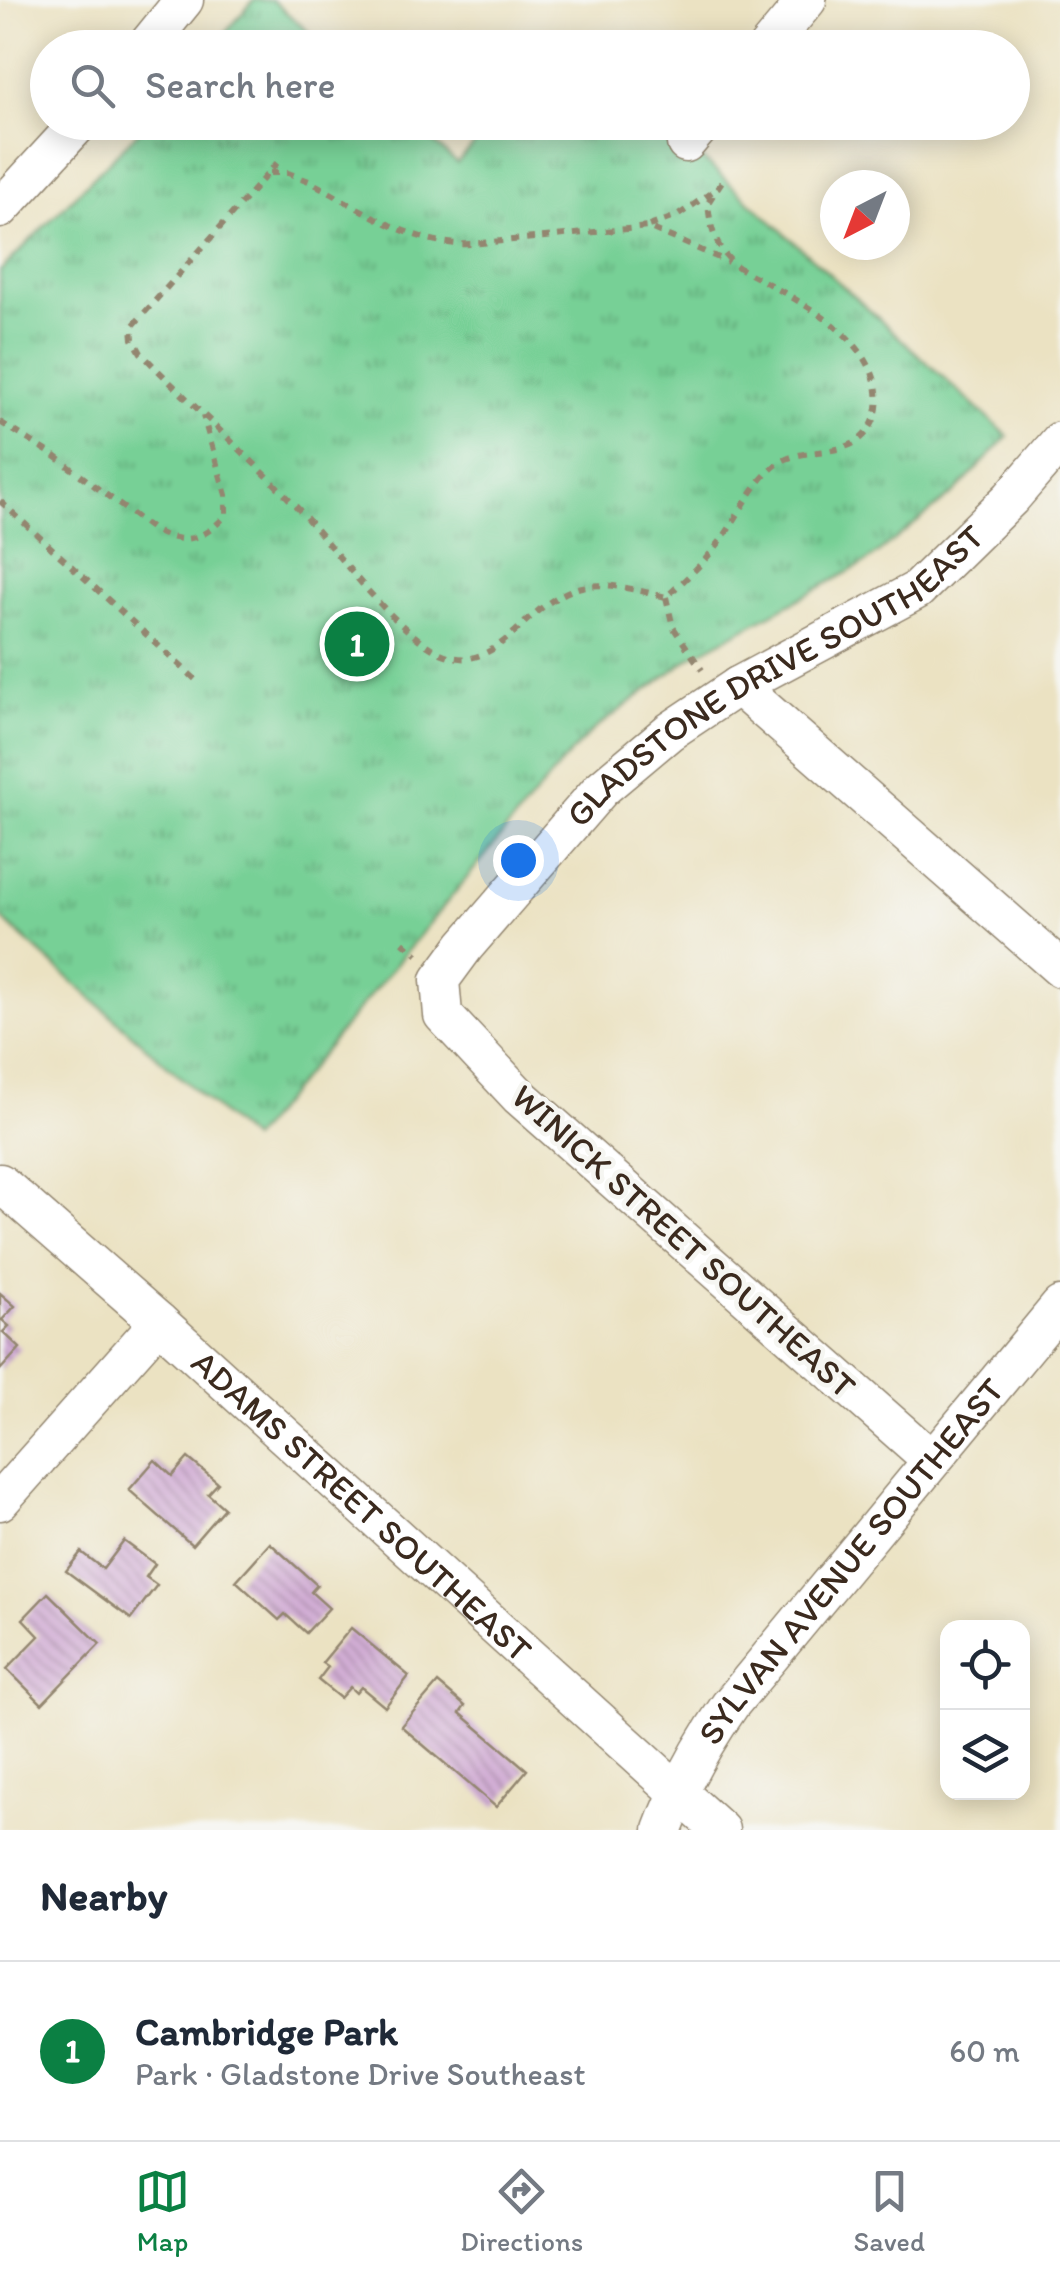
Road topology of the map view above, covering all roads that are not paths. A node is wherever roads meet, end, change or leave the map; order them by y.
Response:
1 (184, 0) edge
2 (807, 0) edge
3 (160, 30) edge
4 (782, 30) edge
5 (63, 140) edge
6 (0, 209) edge
7 (1060, 442) edge
8 (730, 691) junction
9 (1060, 968) edge
10 (443, 1015) joint
11 (0, 1183) edge
12 (1060, 1306) edge
13 (159, 1322) junction
14 (932, 1460) junction
15 (0, 1501) edge
16 (677, 1791) junction
17 (663, 1830) edge
18 (720, 1830) edge

1 - 3 street
2 - 4 street
5 - 6 street
7 - 8 street, GLADSTONE DRIVE SOUTHEAST
8 - 9 street
8 - 10 street, GLADSTONE DRIVE SOUTHEAST
10 - 14 street, WINICK STREET SOUTHEAST
11 - 13 street, ADAMS STREET SOUTHEAST
12 - 14 street, SYLVAN AVENUE SOUTHEAST
13 - 15 street
13 - 16 street, ADAMS STREET SOUTHEAST
14 - 16 street, SYLVAN AVENUE SOUTHEAST
16 - 17 street, SYLVAN AVENUE SOUTHEAST
16 - 18 street, ADAMS STREET SOUTHEAST

